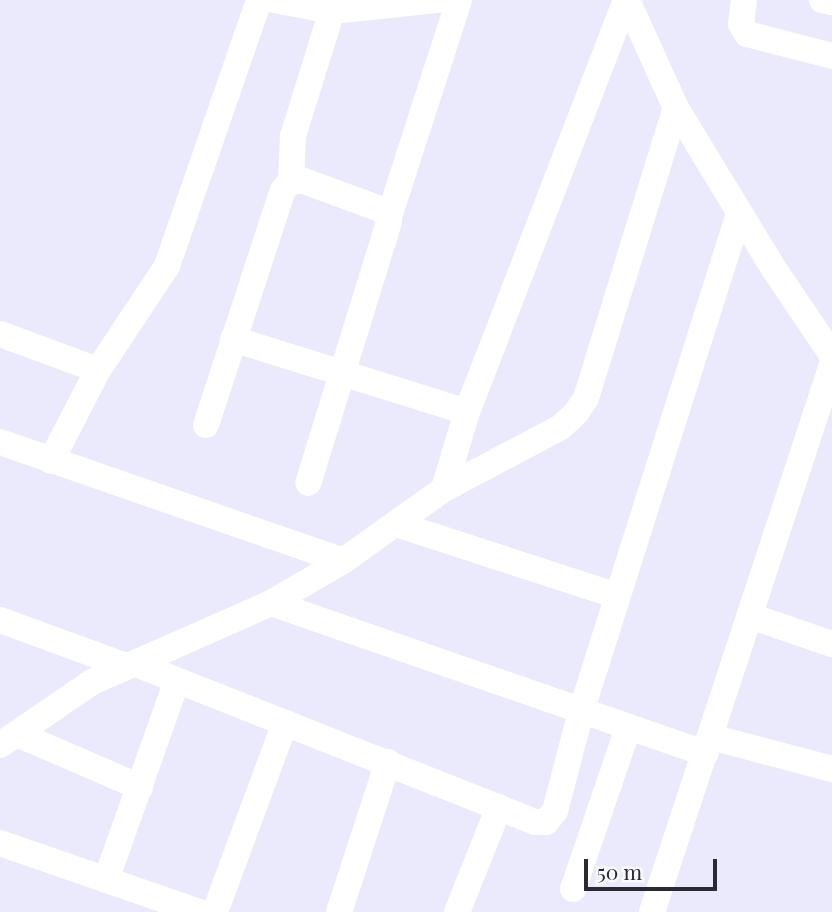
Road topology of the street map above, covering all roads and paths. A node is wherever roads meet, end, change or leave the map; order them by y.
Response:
1 (259, 0) edge
2 (436, 0) edge
3 (458, 0) edge
4 (627, 0) edge
5 (744, 0) edge
6 (822, 0) edge
7 (286, 2) edge
8 (832, 2) edge
9 (332, 12) junction
10 (832, 56) edge
11 (676, 108) junction
12 (291, 181) junction
13 (739, 214) junction
14 (389, 217) junction
15 (825, 328) edge
16 (0, 334) edge
17 (233, 339) junction
18 (832, 355) edge
19 (832, 365) edge
20 (98, 370) junction
21 (343, 371) junction
22 (467, 412) junction
23 (206, 425) dead end
24 (0, 442) edge
25 (51, 461) junction
26 (308, 483) dead end
27 (444, 489) junction
28 (396, 524) junction
29 (343, 561) junction
30 (618, 596) junction
31 (271, 603) junction
32 (750, 616) junction
33 (0, 620) edge
34 (832, 645) edge
35 (131, 665) junction
36 (177, 681) junction
37 (581, 712) junction
38 (285, 723) junction
39 (628, 728) junction
40 (5, 742) edge
41 (708, 746) junction
42 (388, 762) junction
43 (832, 769) edge
44 (140, 787) junction
45 (499, 807) junction
46 (0, 843) edge
47 (106, 880) junction
48 (573, 889) dead end
49 (199, 912) edge
50 (215, 912) edge
51 (339, 912) edge
52 (457, 912) edge
53 (652, 912) edge

1 - 20 street
2 - 9 street
3 - 14 street
4 - 11 street
4 - 22 street
5 - 10 street
6 - 8 street
7 - 9 street
9 - 12 street
11 - 13 street
11 - 27 street
12 - 14 street
12 - 17 street
13 - 15 street
13 - 30 street
14 - 21 street
15 - 18 street
16 - 20 street
17 - 21 street
17 - 23 street
19 - 32 street
20 - 25 street
21 - 22 street
21 - 26 street
22 - 27 street
24 - 25 street
25 - 29 street
27 - 28 street
28 - 29 street
28 - 30 street
29 - 31 street
30 - 37 street
31 - 35 street
31 - 37 street
32 - 34 street
32 - 41 street
33 - 35 street
35 - 36 street
35 - 40 street
36 - 38 street
36 - 44 street
37 - 39 street
37 - 45 street
38 - 42 street
38 - 50 street
39 - 41 street
39 - 48 street
40 - 44 street
41 - 43 street
41 - 53 street
42 - 45 street
42 - 51 street
44 - 47 street
45 - 52 street
46 - 47 street
47 - 49 street

